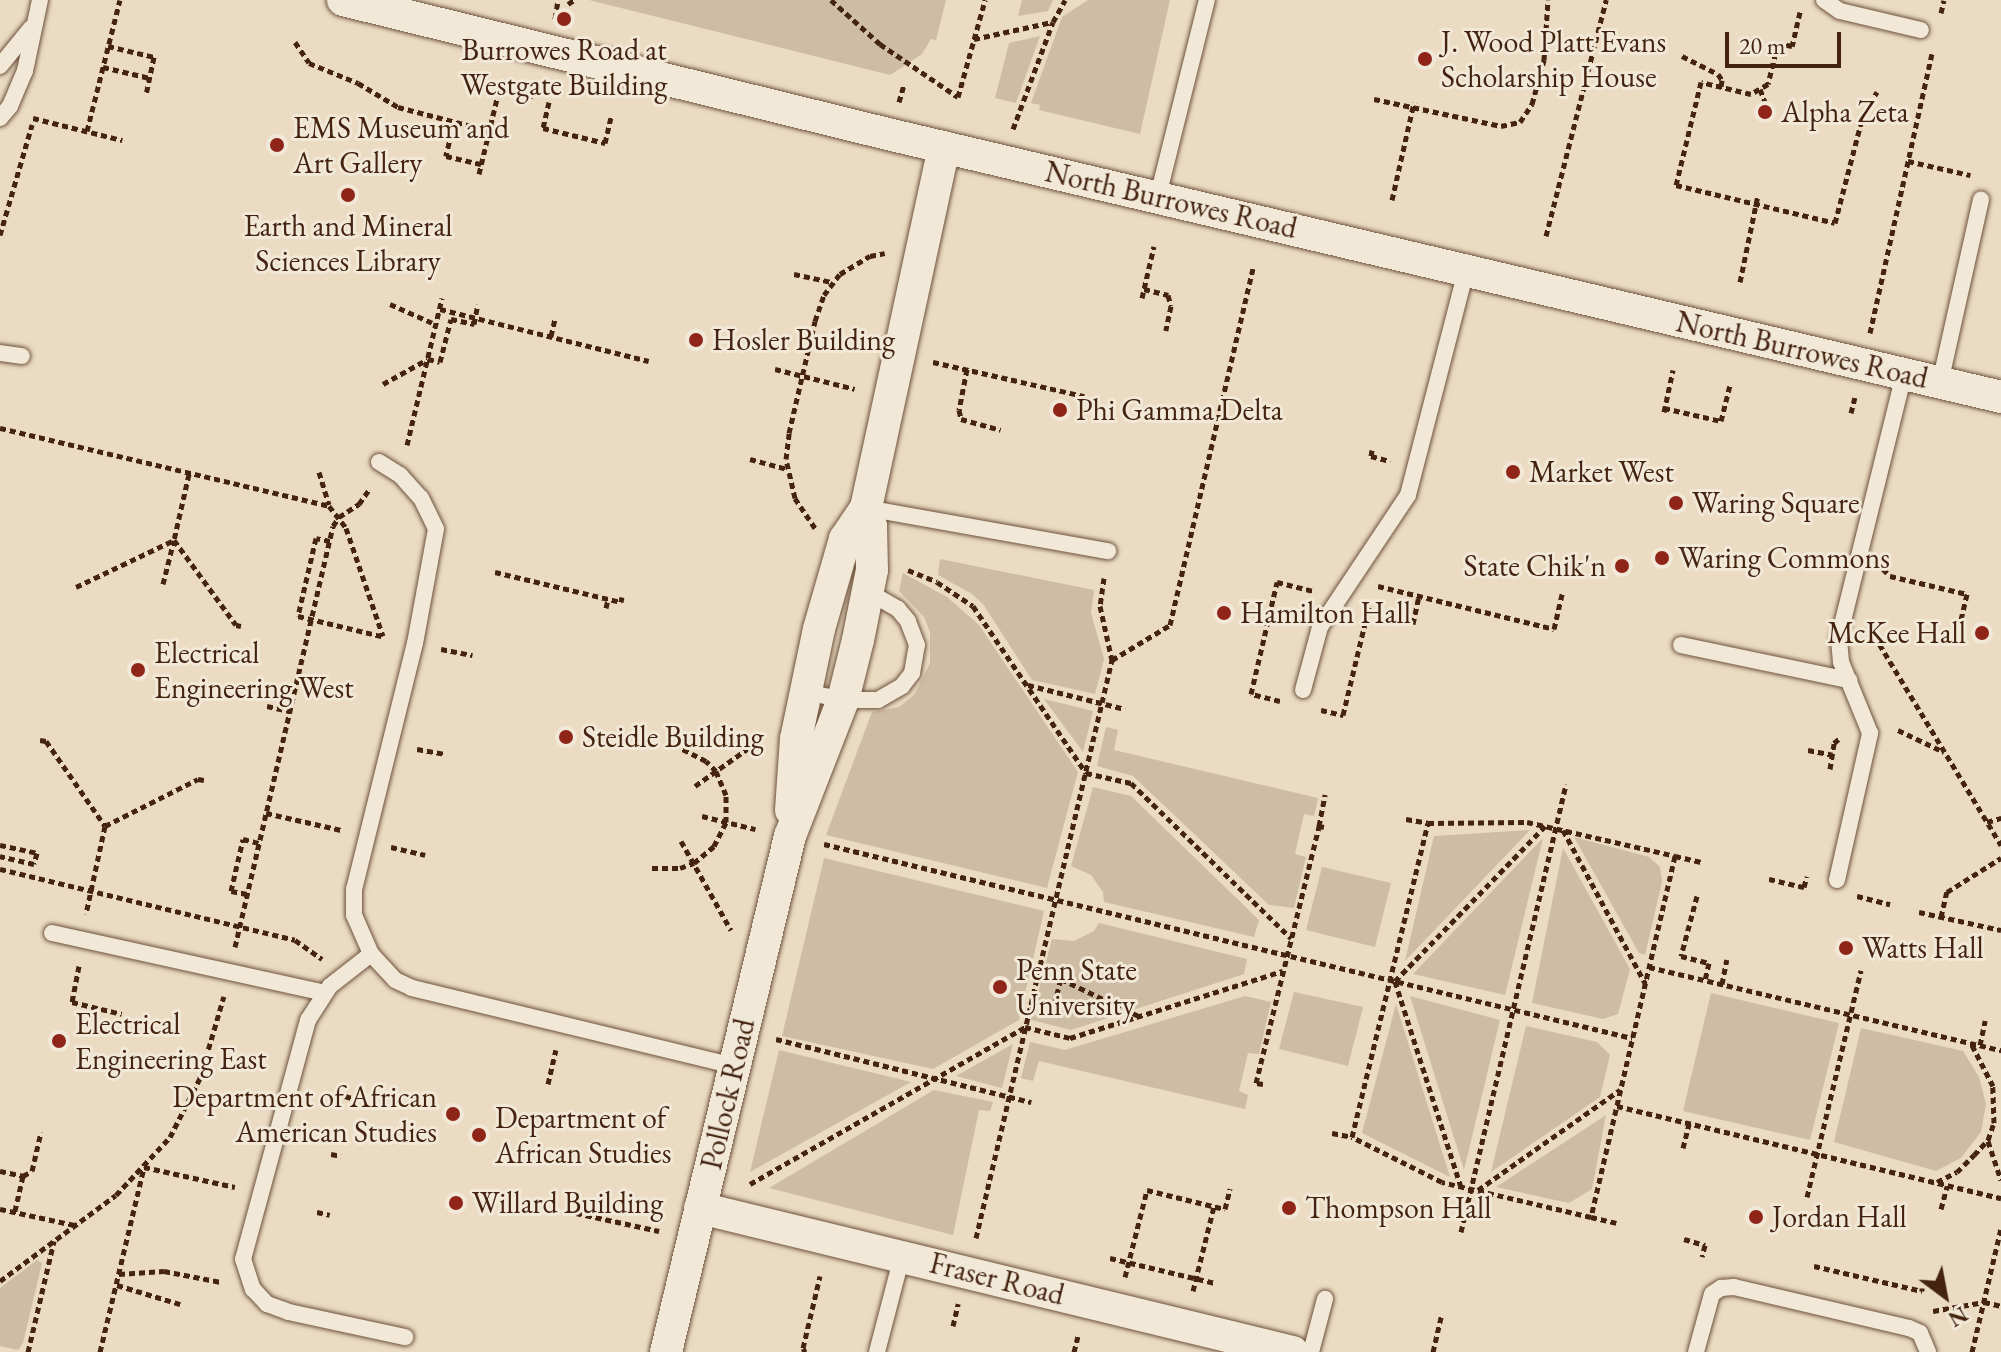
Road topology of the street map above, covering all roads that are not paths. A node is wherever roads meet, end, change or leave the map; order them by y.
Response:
1 (40, 0) edge
2 (343, 0) edge
3 (1207, 0) edge
4 (1824, 0) edge
5 (32, 27) junction
6 (1921, 30) dead end
7 (0, 66) edge
8 (0, 118) edge
9 (944, 147) junction
10 (1158, 196) junction
11 (1981, 200) dead end
12 (1466, 270) junction
13 (0, 353) edge
14 (22, 356) dead end
15 (1904, 374) junction
16 (1940, 383) junction
17 (2001, 397) edge
18 (379, 462) dead end
19 (866, 508) junction
20 (1108, 551) road end
21 (868, 592) junction
22 (1681, 645) dead end
23 (1849, 680) junction
24 (1303, 690) dead end
25 (806, 692) junction
26 (843, 700) junction
27 (776, 833) junction
28 (1837, 880) dead end
29 (52, 933) dead end
30 (371, 954) junction
31 (324, 993) junction
32 (735, 1066) junction
33 (700, 1208) junction
34 (902, 1256) junction
35 (1325, 1299) dead end
36 (405, 1337) dead end
37 (666, 1352) edge
38 (877, 1352) edge
39 (1293, 1352) edge
40 (1311, 1352) edge
41 (1696, 1352) edge
42 (1928, 1352) edge

1 - 5 lane
2 - 9 street, North Burrowes Road
3 - 10 lane
4 - 6 lane
5 - 7 lane
5 - 8 lane
9 - 10 street, North Burrowes Road
9 - 19 street, Pollock Road
10 - 12 street, North Burrowes Road
11 - 16 lane
12 - 15 street, North Burrowes Road
12 - 24 lane
13 - 14 lane
15 - 16 street, North Burrowes Road
15 - 23 lane
16 - 17 street, North Burrowes Road
18 - 30 lane
19 - 20 lane
19 - 21 street, Pollock Road
19 - 25 street, Pollock Road
21 - 26 street, Pollock Road
21 - 26 lane
22 - 23 lane
23 - 28 lane
25 - 26 lane
25 - 27 street, Pollock Road
26 - 27 street, Pollock Road
27 - 32 street, Pollock Road
29 - 31 lane
30 - 31 lane
30 - 32 lane
31 - 36 lane
32 - 33 street, Pollock Road
33 - 34 street, Fraser Road
33 - 37 street, Pollock Road
34 - 38 lane
34 - 39 street, Fraser Road
35 - 40 lane
41 - 42 lane

